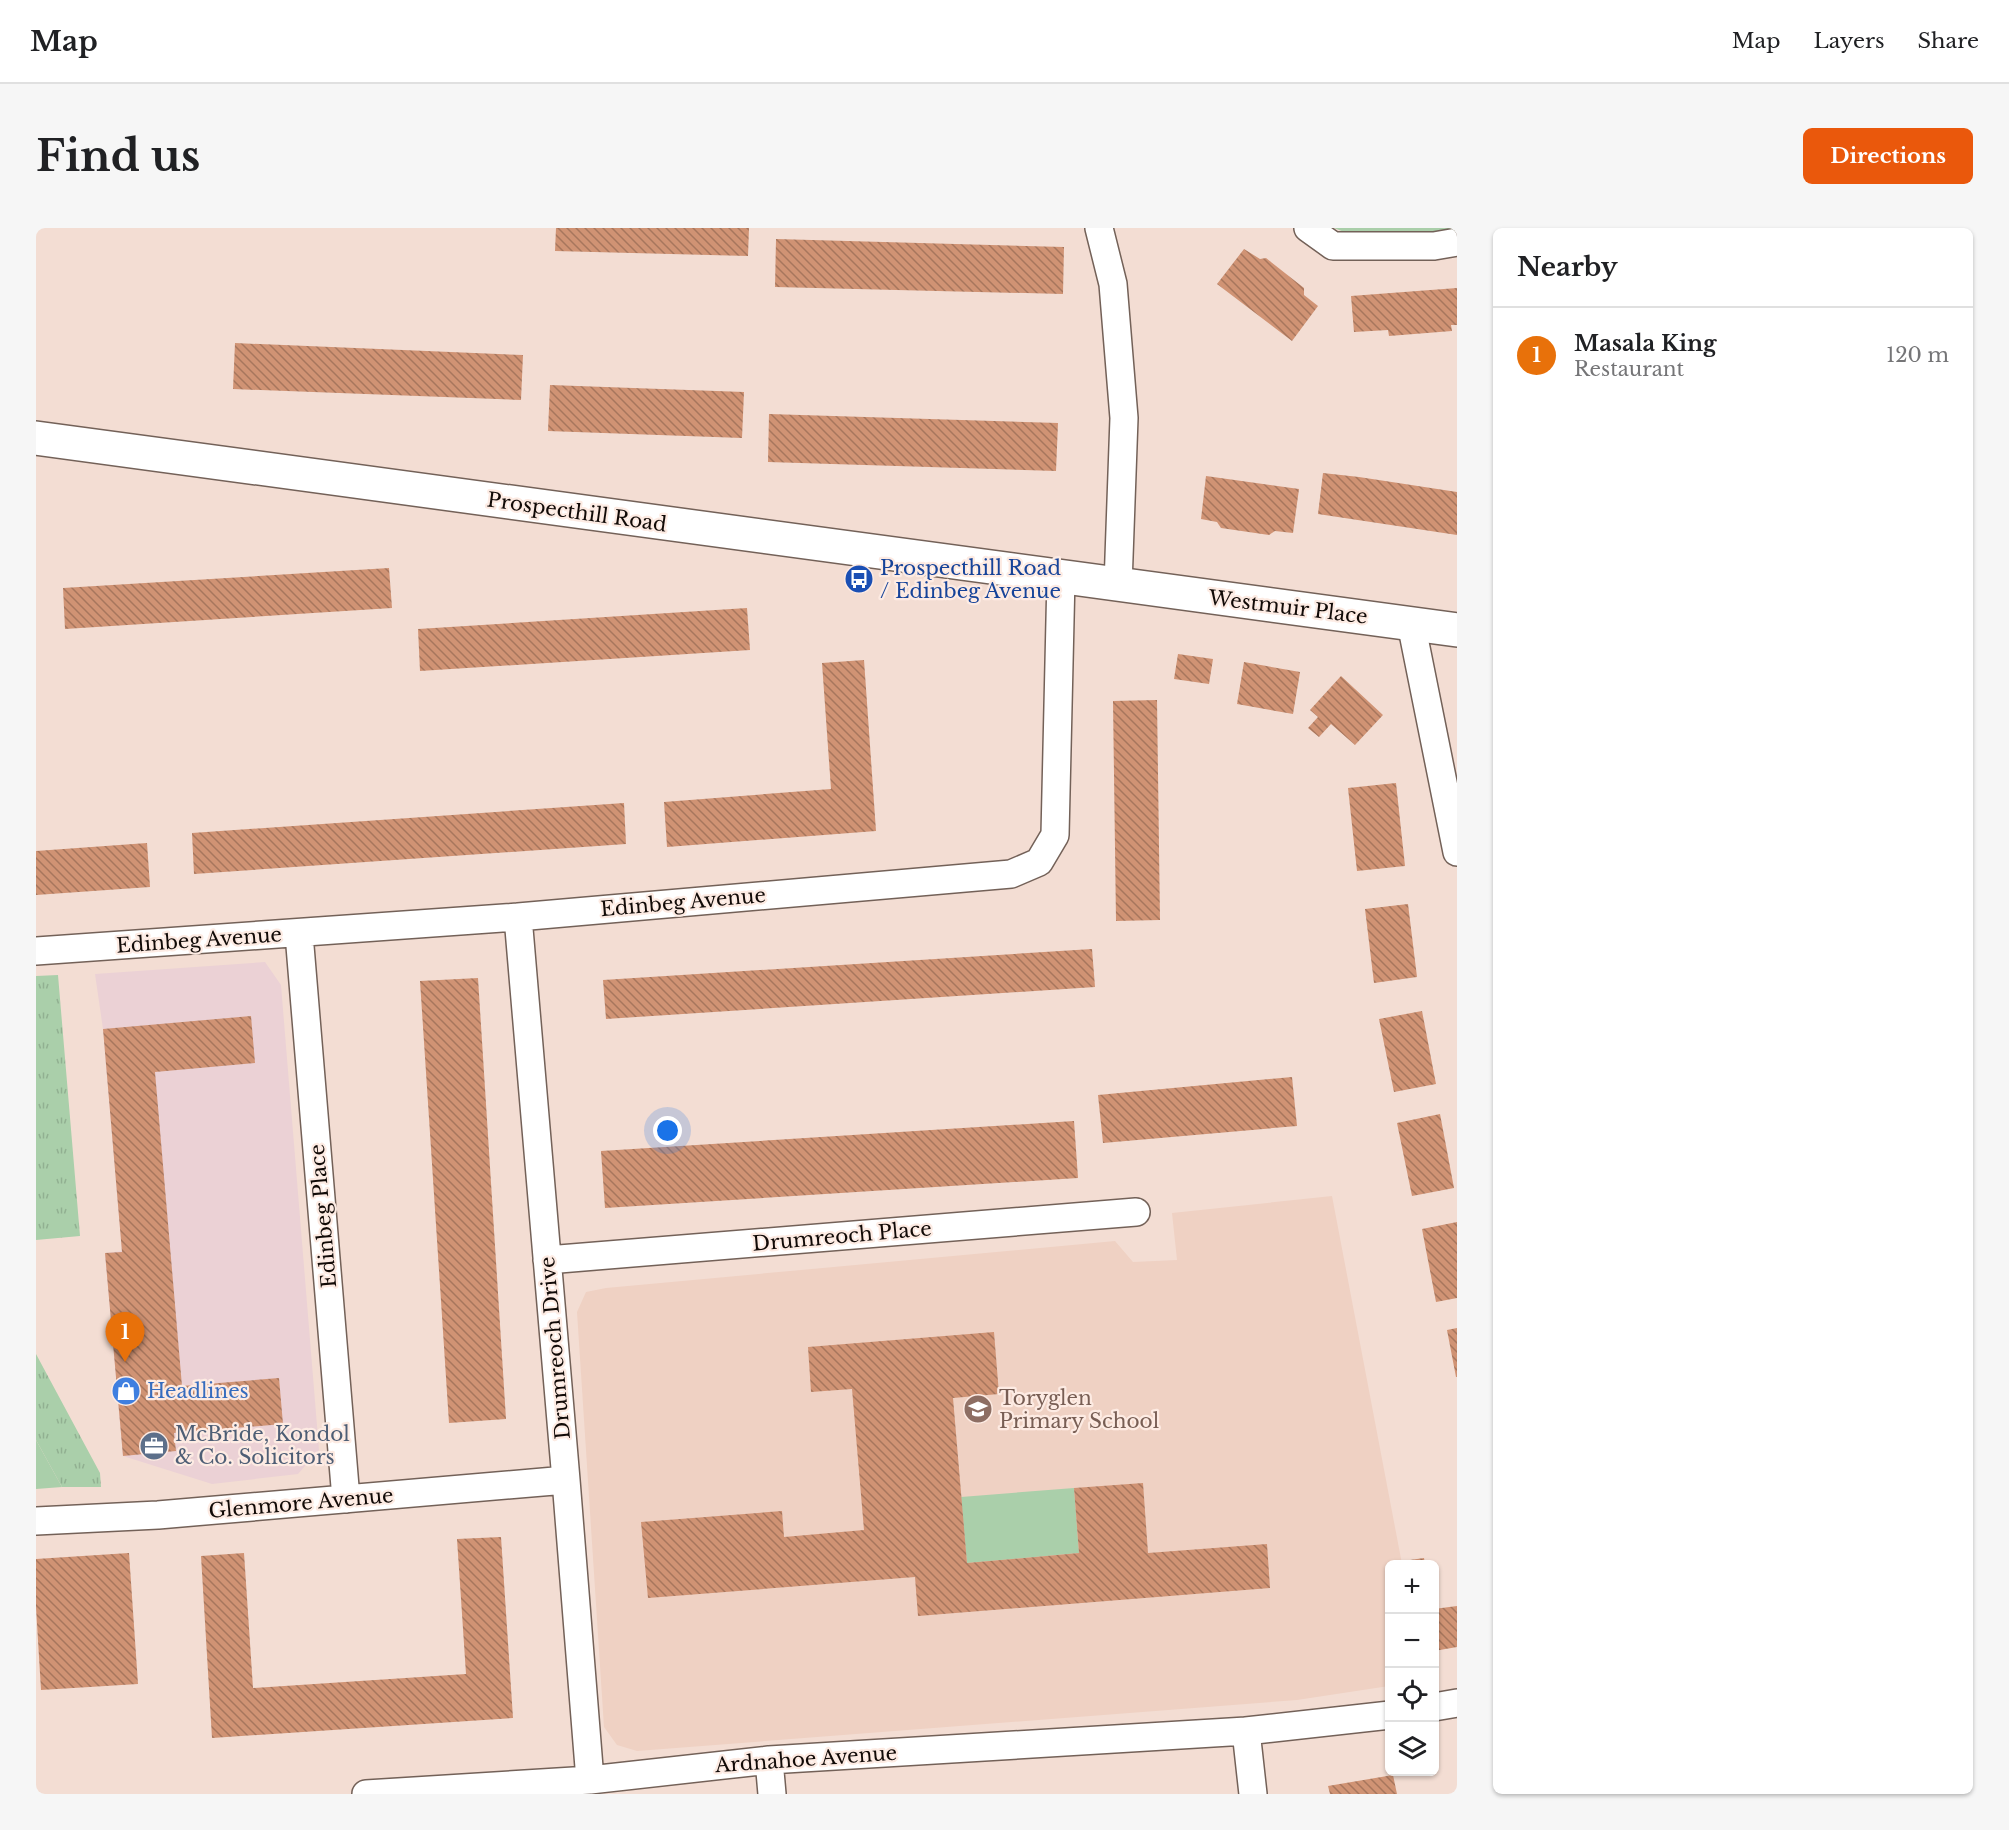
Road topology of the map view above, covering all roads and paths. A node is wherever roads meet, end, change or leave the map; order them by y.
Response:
1 (1099, 228) edge
2 (1308, 228) edge
3 (1457, 242) edge
4 (36, 438) edge
5 (1061, 577) junction
6 (1118, 585) junction
7 (1411, 623) junction
8 (1457, 630) edge
9 (1457, 852) edge
10 (518, 917) junction
11 (299, 934) junction
12 (36, 951) edge
13 (1136, 1212) dead end
14 (547, 1260) junction
15 (566, 1480) junction
16 (346, 1499) junction
17 (36, 1521) edge
18 (1457, 1703) edge
19 (1439, 1706) edge
20 (1385, 1715) edge
21 (1246, 1731) junction
22 (769, 1760) junction
23 (590, 1780) junction
24 (366, 1794) edge
25 (772, 1794) edge
26 (1253, 1794) edge

1 - 6 street
2 - 3 street
4 - 5 main road, Prospecthill Road
5 - 6 main road, Prospecthill Road
5 - 10 street, Edinbeg Avenue
6 - 7 main road, Westmuir Place
7 - 8 main road, Westmuir Place
7 - 9 street
10 - 11 street, Edinbeg Avenue
10 - 14 street, Drumreoch Drive
11 - 12 street, Edinbeg Avenue
11 - 16 street, Edinbeg Place
13 - 14 street, Drumreoch Place
14 - 15 street, Drumreoch Drive
15 - 16 street, Glenmore Avenue
15 - 23 street, Drumreoch Drive
16 - 17 street, Glenmore Avenue
18 - 19 street
20 - 21 street, Ardnahoe Avenue
21 - 22 street, Ardnahoe Avenue
21 - 26 street
22 - 23 street, Ardnahoe Avenue
22 - 25 street
23 - 24 street, Ardnahoe Avenue

